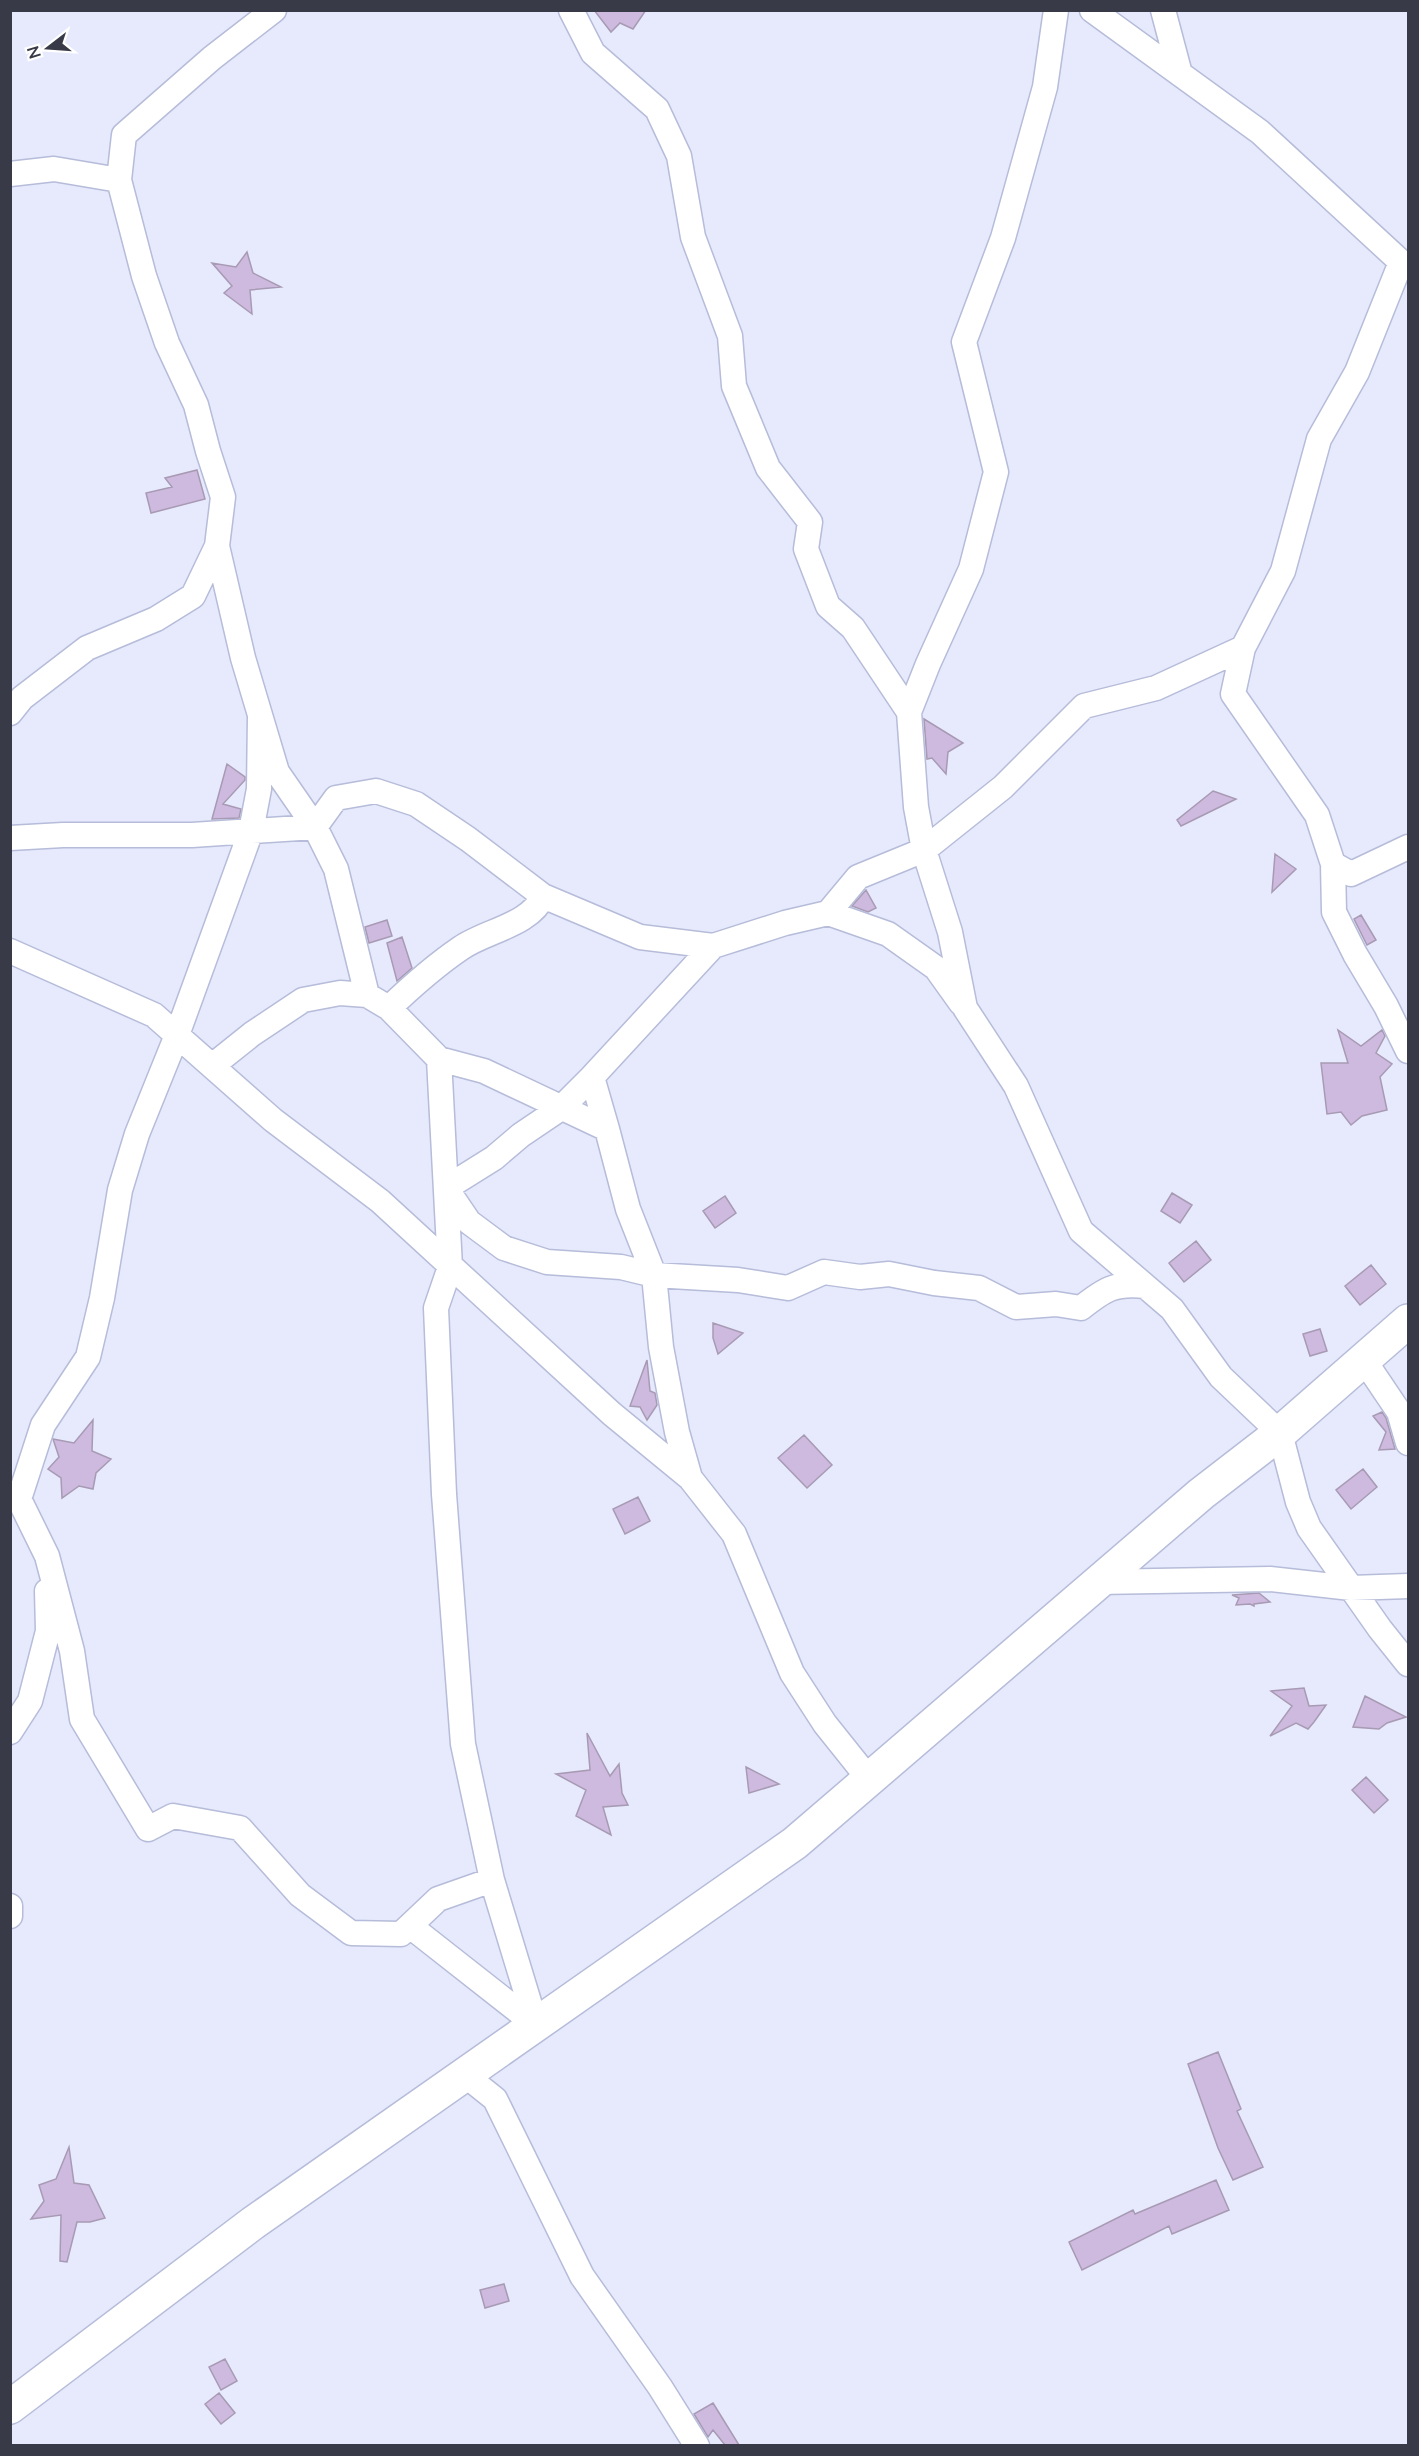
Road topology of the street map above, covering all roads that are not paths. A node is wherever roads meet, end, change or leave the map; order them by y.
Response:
1 (274, 10) edge
2 (570, 10) edge
3 (1056, 10) edge
4 (1092, 10) edge
5 (1163, 10) edge
6 (1180, 74) junction
7 (10, 174) edge
8 (119, 180) junction
9 (1405, 264) edge
10 (217, 546) junction
11 (1243, 648) junction
12 (909, 712) junction
13 (10, 713) edge
14 (260, 715) junction
15 (315, 826) junction
16 (251, 831) junction
17 (10, 838) edge
18 (1408, 847) edge
19 (924, 850) junction
20 (1333, 864) junction
21 (543, 896) junction
22 (828, 913) junction
23 (713, 946) junction
24 (10, 951) edge
25 (367, 995) junction
26 (389, 1008) junction
27 (965, 1008) junction
28 (177, 1035) junction
29 (1408, 1051) edge
30 (439, 1059) junction
31 (212, 1066) junction
32 (592, 1077) junction
33 (561, 1108) junction
34 (607, 1129) junction
35 (446, 1188) junction
36 (450, 1267) junction
37 (654, 1275) junction
38 (1145, 1286) junction
39 (1408, 1321) edge
40 (1364, 1360) junction
41 (1280, 1433) junction
42 (1408, 1443) edge
43 (690, 1478) junction
44 (47, 1556) junction
45 (1098, 1582) junction
46 (1408, 1586) edge
47 (1351, 1588) junction
48 (1408, 1664) edge
49 (10, 1732) edge
50 (869, 1779) junction
51 (492, 1880) junction
52 (10, 1906) edge
53 (10, 1916) edge
54 (410, 1926) junction
55 (536, 2025) junction
56 (465, 2074) junction
57 (10, 2407) edge
58 (697, 2445) edge

1 - 8 street
2 - 12 street
3 - 12 street
4 - 6 street
5 - 6 street
6 - 9 street
7 - 8 street
8 - 10 street
9 - 11 street
10 - 13 street
10 - 14 street
11 - 19 street
11 - 20 street
12 - 19 street
14 - 15 street
14 - 16 street
15 - 16 street
15 - 21 street
15 - 25 street
16 - 17 street
16 - 28 street
18 - 20 street
19 - 22 street
19 - 27 street
20 - 29 street
21 - 23 street
21 - 26 street
22 - 23 street
22 - 27 street
23 - 32 street
24 - 28 street
25 - 26 street
25 - 31 street
26 - 30 street
27 - 38 street
28 - 31 street
28 - 44 street
30 - 33 street
30 - 35 street
31 - 36 street
32 - 33 street
32 - 34 street
33 - 34 street
33 - 35 street
34 - 37 street
35 - 36 street
35 - 37 street
36 - 43 street
36 - 51 street
37 - 38 street
37 - 43 street
38 - 41 street
39 - 40 main road
40 - 41 main road
40 - 42 street
41 - 45 main road
41 - 47 street
43 - 50 street
44 - 49 street
44 - 54 street
45 - 47 street
45 - 50 main road
46 - 47 street
47 - 48 street
50 - 55 main road
51 - 54 street
51 - 55 street
52 - 53 street
54 - 55 street
55 - 56 main road
56 - 57 main road
56 - 58 street

